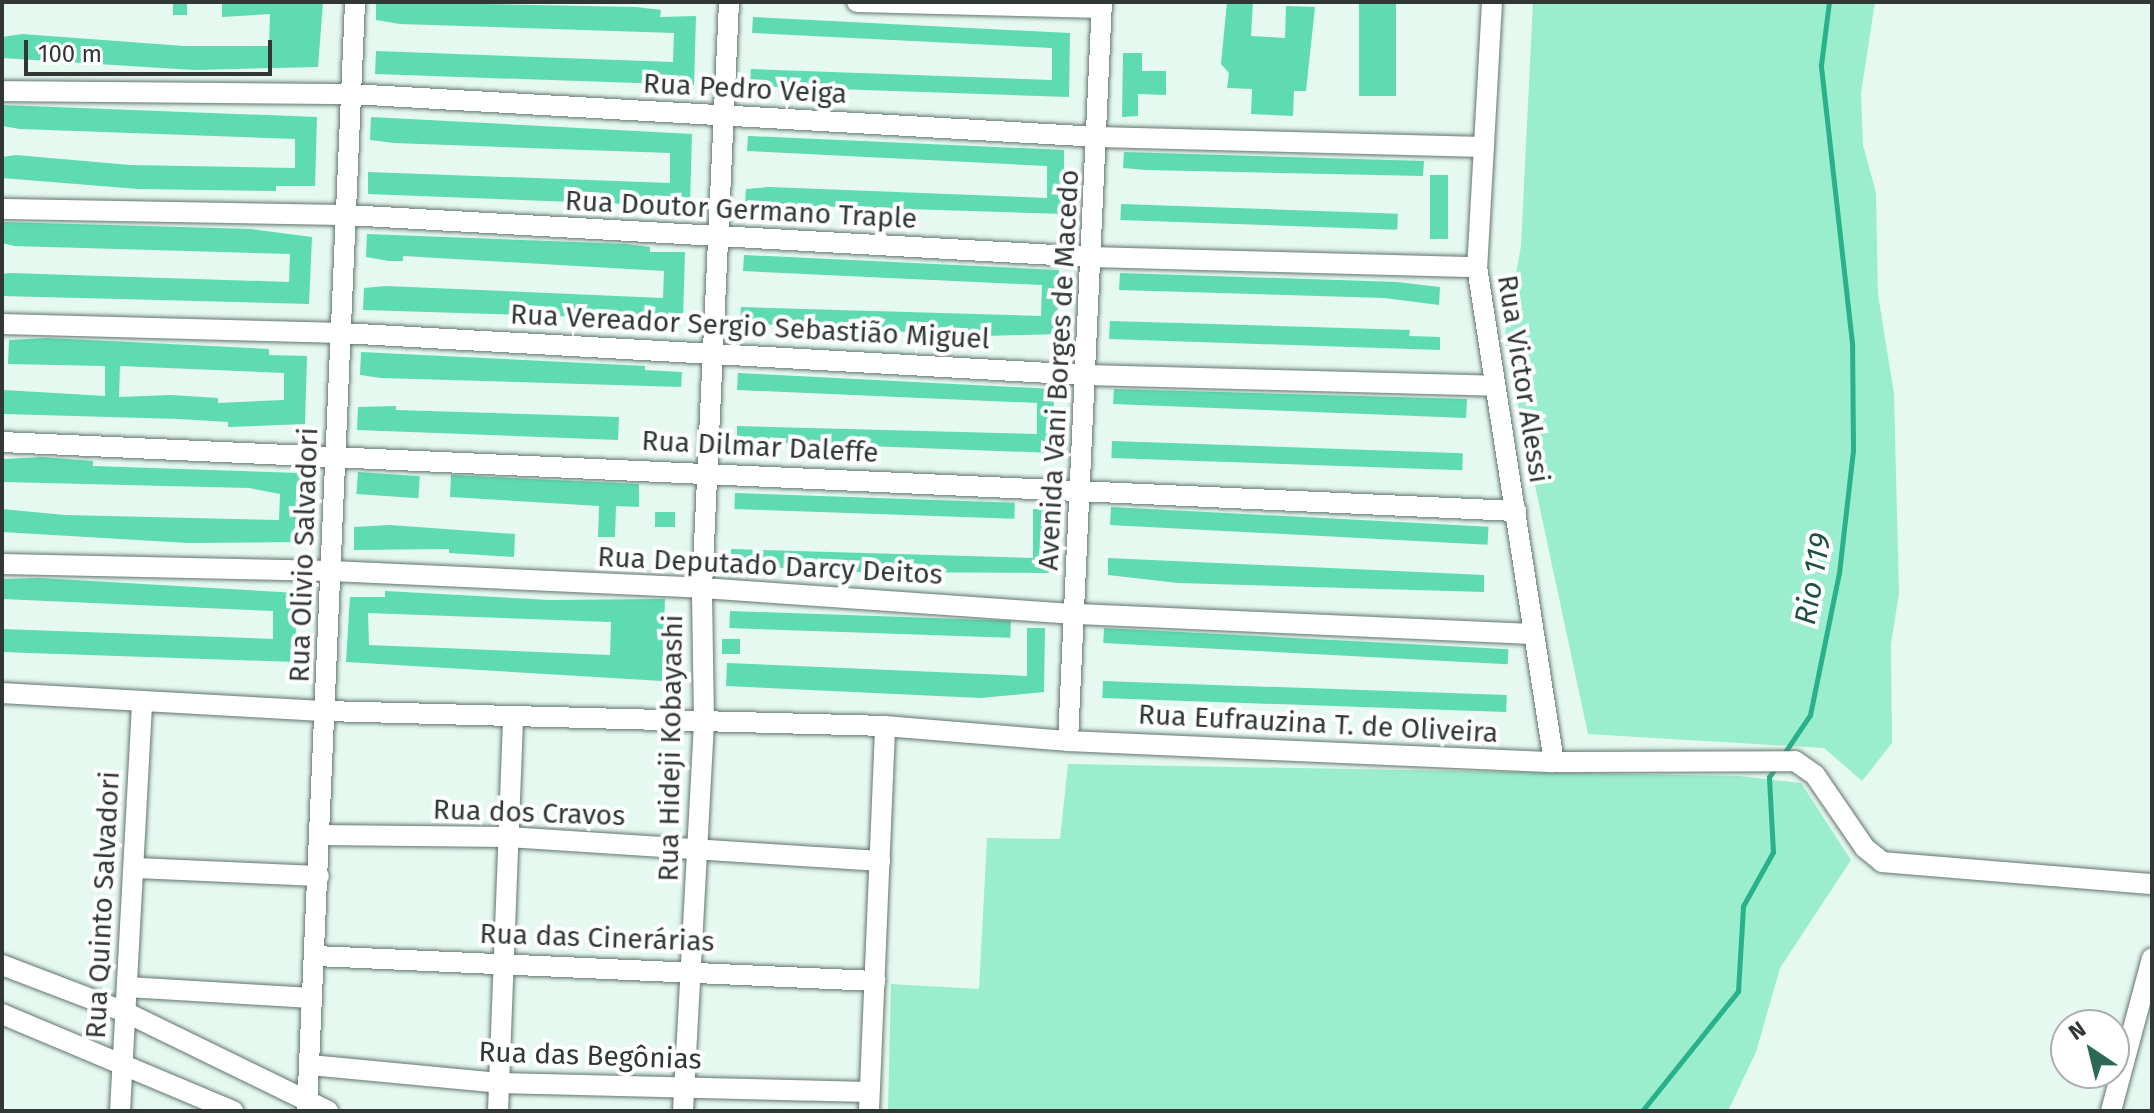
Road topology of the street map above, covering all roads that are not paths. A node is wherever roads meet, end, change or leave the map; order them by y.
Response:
1 (355, 2) edge
2 (729, 2) edge
3 (857, 2) edge
4 (1492, 2) edge
5 (1102, 5) edge
6 (2, 91) edge
7 (351, 94) junction
8 (722, 116) junction
9 (1098, 137) junction
10 (1484, 147) junction
11 (2, 209) edge
12 (346, 215) junction
13 (719, 238) junction
14 (1090, 257) junction
15 (1477, 267) junction
16 (2, 324) edge
17 (341, 333) junction
18 (716, 351) junction
19 (1086, 375) junction
20 (1495, 386) junction
21 (2, 442) edge
22 (336, 455) junction
23 (709, 473) junction
24 (1080, 490) junction
25 (1516, 511) junction
26 (2, 564) edge
27 (331, 571) junction
28 (702, 588) junction
29 (1076, 614) junction
30 (1534, 634) junction
31 (2, 693) edge
32 (142, 703) junction
33 (325, 711) junction
34 (513, 716) junction
35 (704, 721) junction
36 (885, 726) junction
37 (1068, 741) junction
38 (1554, 762) junction
39 (319, 835) junction
40 (508, 837) junction
41 (697, 849) junction
42 (880, 861) junction
43 (135, 868) junction
44 (319, 876) junction
45 (2152, 884) edge
46 (316, 956) junction
47 (2152, 958) edge
48 (504, 962) junction
49 (2, 965) edge
50 (692, 969) junction
51 (875, 981) junction
52 (127, 987) junction
53 (312, 998) junction
54 (125, 1012) junction
55 (2, 1014) edge
56 (122, 1064) junction
57 (310, 1065) junction
58 (499, 1083) junction
59 (685, 1087) junction
60 (869, 1102) edge
61 (308, 1106) edge
62 (120, 1111) edge
63 (233, 1111) edge
64 (328, 1111) edge
65 (498, 1111) edge
66 (683, 1111) edge
67 (2111, 1111) edge

1 - 7 street, Rua Olivio Salvadori
2 - 8 street, Rua Hideji Kobayashi
3 - 5 street
4 - 10 street, Rua Victor Alessi
5 - 9 street, Avenida Vani Borges de Macedo
6 - 7 street, Rua Pedro Veiga
7 - 8 street, Rua Pedro Veiga
7 - 12 street, Rua Olivio Salvadori
8 - 9 street, Rua Pedro Veiga
8 - 13 street, Rua Hideji Kobayashi
9 - 10 street, Rua Pedro Veiga
9 - 14 street, Avenida Vani Borges de Macedo
10 - 15 street, Rua Victor Alessi
11 - 12 street, Rua Doutor Germano Traple
12 - 13 street, Rua Doutor Germano Traple
12 - 17 street, Rua Olivio Salvadori
13 - 14 street, Rua Doutor Germano Traple
13 - 18 street, Rua Hideji Kobayashi
14 - 15 street, Rua Doutor Germano Traple
14 - 19 street, Avenida Vani Borges de Macedo
15 - 20 street, Rua Victor Alessi
16 - 17 street, Rua Vereador Sergio Sebastião Miguel
17 - 18 street, Rua Vereador Sergio Sebastião Miguel
17 - 22 street, Rua Olivio Salvadori
18 - 19 street, Rua Vereador Sergio Sebastião Miguel
18 - 23 street, Rua Hideji Kobayashi
19 - 20 street, Rua Vereador Sergio Sebastião Miguel
19 - 24 street, Avenida Vani Borges de Macedo
20 - 25 street, Rua Victor Alessi
21 - 22 street, Rua Dilmar Daleffe
22 - 23 street, Rua Dilmar Daleffe
22 - 27 street, Rua Olivio Salvadori
23 - 24 street, Rua Dilmar Daleffe
23 - 28 street, Rua Hideji Kobayashi
24 - 25 street, Rua Dilmar Daleffe
24 - 29 street, Avenida Vani Borges de Macedo
25 - 30 street, Rua Victor Alessi
26 - 27 street, Rua Deputado Darcy Deitos
27 - 28 street, Rua Deputado Darcy Deitos
27 - 33 street, Rua Olivio Salvadori
28 - 29 street, Rua Deputado Darcy Deitos
28 - 35 street, Rua Hideji Kobayashi
29 - 30 street, Rua Deputado Darcy Deitos
29 - 37 street, Avenida Vani Borges de Macedo
30 - 38 street, Rua Victor Alessi
31 - 32 street, Rua Eufrauzina T. de Oliveira
32 - 33 street, Rua Eufrauzina T. de Oliveira
32 - 43 street, Rua Quinto Salvadori
33 - 34 street, Rua Eufrauzina T. de Oliveira
33 - 39 street, Rua Olivio Salvadori
34 - 35 street, Rua Eufrauzina T. de Oliveira
34 - 40 street
35 - 36 street, Rua Eufrauzina T. de Oliveira
35 - 41 street, Rua Hideji Kobayashi
36 - 37 street, Rua Eufrauzina T. de Oliveira
36 - 42 street
37 - 38 street, Rua Eufrauzina T. de Oliveira
38 - 45 street, Rua Eufrauzina T. de Oliveira
39 - 40 street, Rua dos Cravos
39 - 44 street, Rua Olivio Salvadori
40 - 41 street, Rua dos Cravos
40 - 48 street
41 - 42 street, Rua dos Cravos
41 - 50 street, Rua Hideji Kobayashi
42 - 51 street
43 - 44 street
43 - 52 street, Rua Quinto Salvadori
44 - 46 street, Rua Olivio Salvadori
46 - 48 street, Rua das Cinerárias
46 - 53 street, Rua Olivio Salvadori
47 - 67 street
48 - 50 street, Rua das Cinerárias
48 - 58 street
49 - 54 street
50 - 51 street, Rua das Cinerárias
50 - 59 street, Rua Hideji Kobayashi
51 - 60 street
52 - 53 street
52 - 54 street, Rua Quinto Salvadori
53 - 57 street, Rua Olivio Salvadori
54 - 56 street, Rua Quinto Salvadori
54 - 61 street
55 - 56 street
56 - 62 street, Rua Quinto Salvadori
56 - 63 street
57 - 58 street, Rua das Begônias
57 - 61 street, Rua Olivio Salvadori
58 - 59 street, Rua das Begônias
58 - 65 street
59 - 60 street, Rua das Begônias
59 - 66 street, Rua Hideji Kobayashi
61 - 64 street

